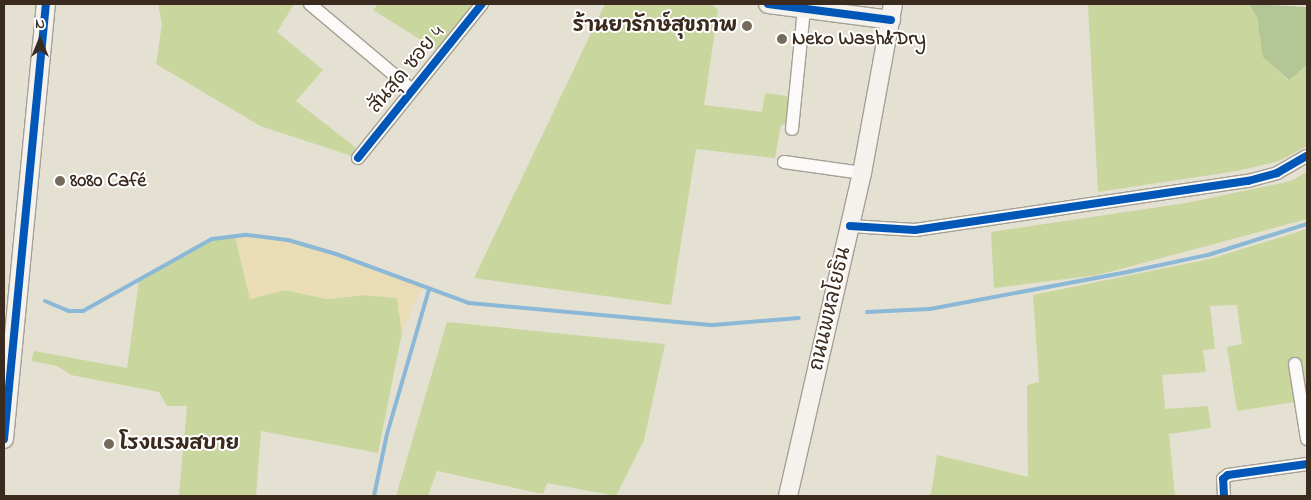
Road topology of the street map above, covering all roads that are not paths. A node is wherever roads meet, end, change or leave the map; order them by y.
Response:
1 (46, 4) edge
2 (310, 4) edge
3 (482, 4) edge
4 (768, 4) edge
5 (804, 8) junction
6 (892, 12) edge
7 (411, 89) junction
8 (792, 129) dead end
9 (1307, 156) edge
10 (358, 158) dead end
11 (784, 162) dead end
12 (862, 173) junction
13 (850, 226) junction
14 (1296, 364) dead end
15 (4, 439) edge
16 (1307, 439) edge
17 (1307, 464) edge
18 (788, 496) edge
19 (1224, 496) edge

1 - 15 street
2 - 7 street
3 - 7 street, สันสุด ซอย 4
4 - 5 street
5 - 6 street
5 - 8 street
6 - 12 street, ถนนพหลโยธิน
7 - 10 street, สันสุด ซอย 4
9 - 13 street
11 - 12 street
12 - 13 street, ถนนพหลโยธิน
13 - 18 street, ถนนพหลโยธิน
14 - 16 street
17 - 19 street

